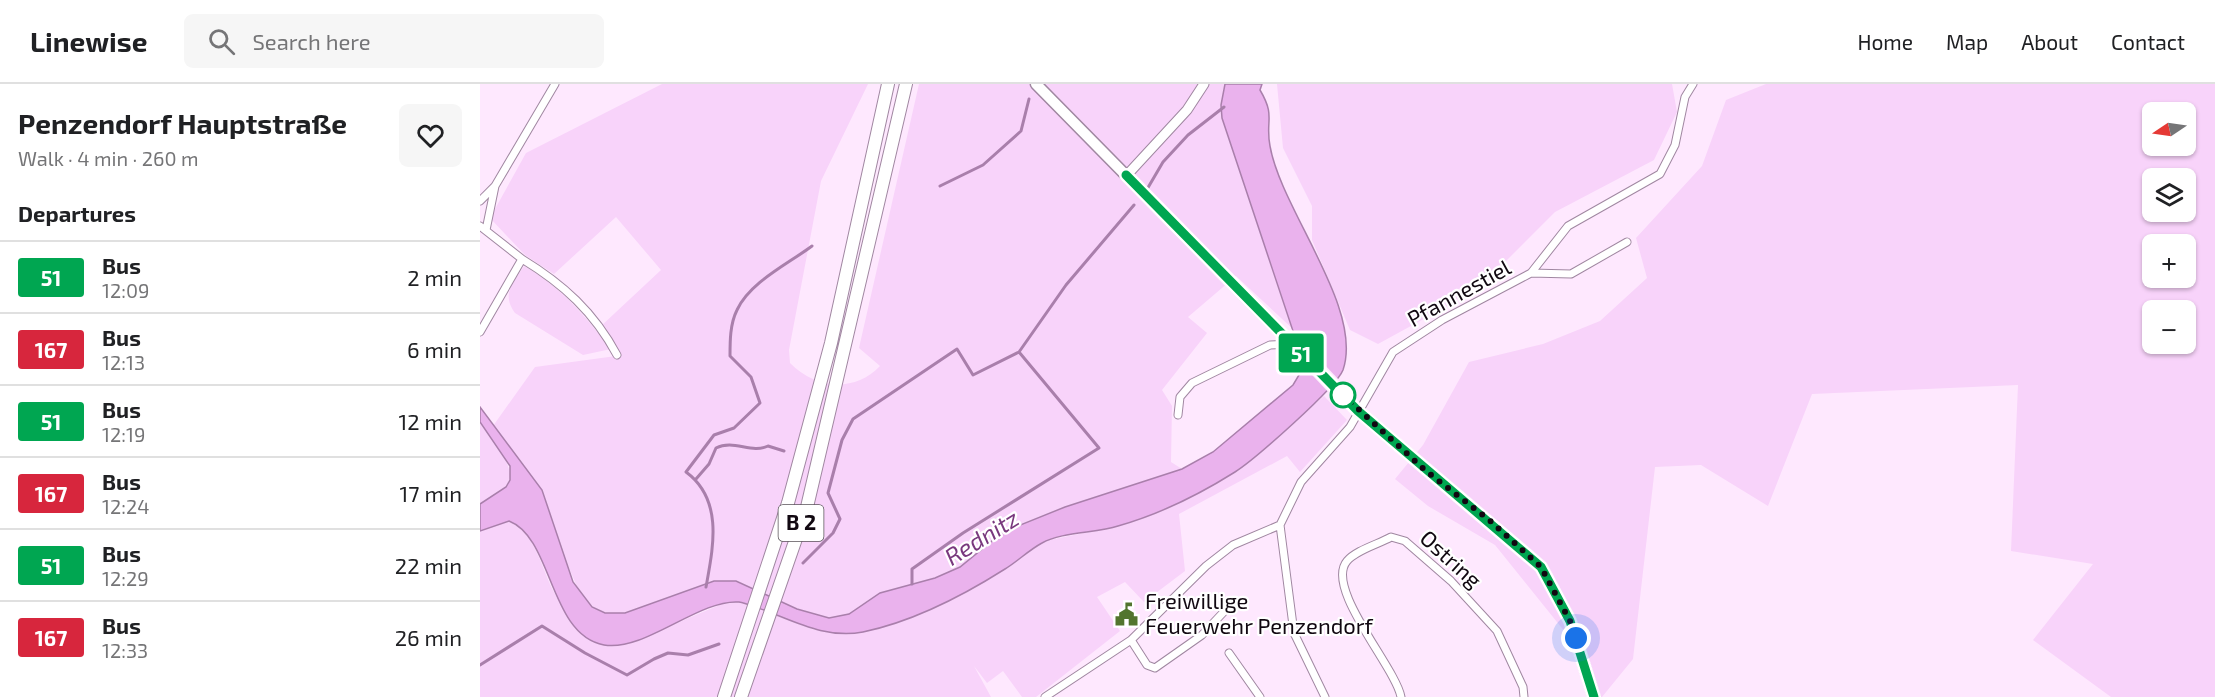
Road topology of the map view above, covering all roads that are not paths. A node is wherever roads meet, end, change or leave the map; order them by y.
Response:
1 (555, 84) edge
2 (888, 84) edge
3 (906, 84) edge
4 (1036, 84) edge
5 (1204, 84) edge
6 (1693, 84) edge
7 (1126, 175) junction
8 (495, 186) junction
9 (480, 201) edge
10 (483, 228) edge
11 (1627, 242) dead end
12 (522, 259) junction
13 (1531, 273) junction
14 (480, 332) edge
15 (1295, 348) junction
16 (617, 355) dead end
17 (1358, 411) junction
18 (1178, 415) dead end
19 (1280, 525) junction
20 (1234, 601) dead end
21 (1131, 640) junction
22 (1229, 653) dead end
23 (724, 697) edge
24 (741, 697) edge
25 (1045, 697) edge
26 (1260, 697) edge
27 (1325, 697) edge
28 (1401, 697) edge
29 (1524, 697) edge
30 (1594, 697) edge

1 - 8 street
2 - 23 highway, B 2
3 - 24 highway, B 2
4 - 7 main road
5 - 7 street
6 - 13 street, Pfannestiel
7 - 15 main road
8 - 9 street
8 - 10 street
10 - 12 street
11 - 13 street
12 - 14 street
12 - 16 street
13 - 17 street, Pfannestiel
15 - 17 main road
15 - 18 street
17 - 19 street, Pfannestiel
17 - 30 main road
19 - 21 street
19 - 27 street
20 - 21 street
21 - 25 street
22 - 26 street
28 - 29 street, Ostring

